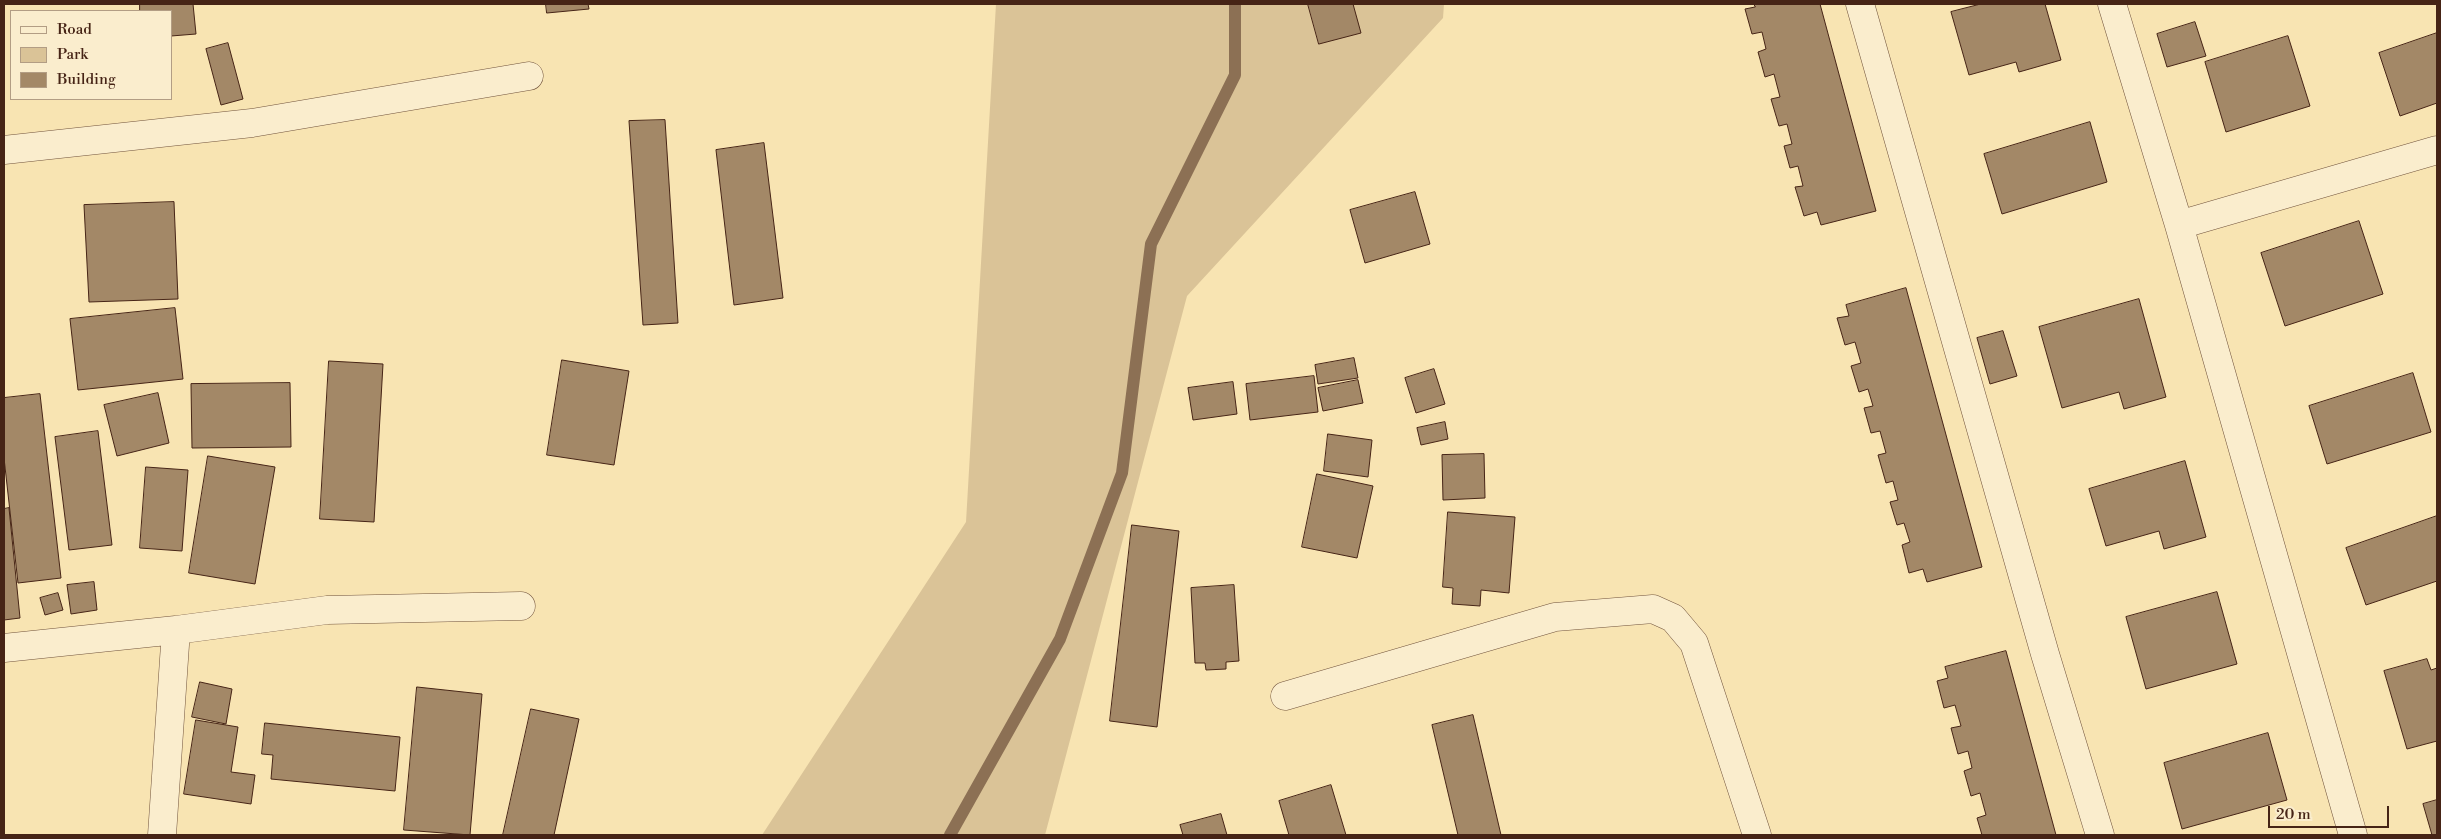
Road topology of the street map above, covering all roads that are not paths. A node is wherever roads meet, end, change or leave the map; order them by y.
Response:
1 (1860, 4) edge
2 (2112, 4) edge
3 (529, 76) dead end
4 (4, 150) edge
5 (2437, 150) edge
6 (2179, 225) junction
7 (521, 606) dead end
8 (176, 630) junction
9 (4, 648) edge
10 (1285, 696) dead end
11 (162, 835) edge
12 (1757, 835) edge
13 (2100, 835) edge
14 (2354, 835) edge

1 - 13 street
2 - 6 street
3 - 4 street
5 - 6 street
6 - 14 street
7 - 8 street
8 - 9 street
8 - 11 street
10 - 12 street

